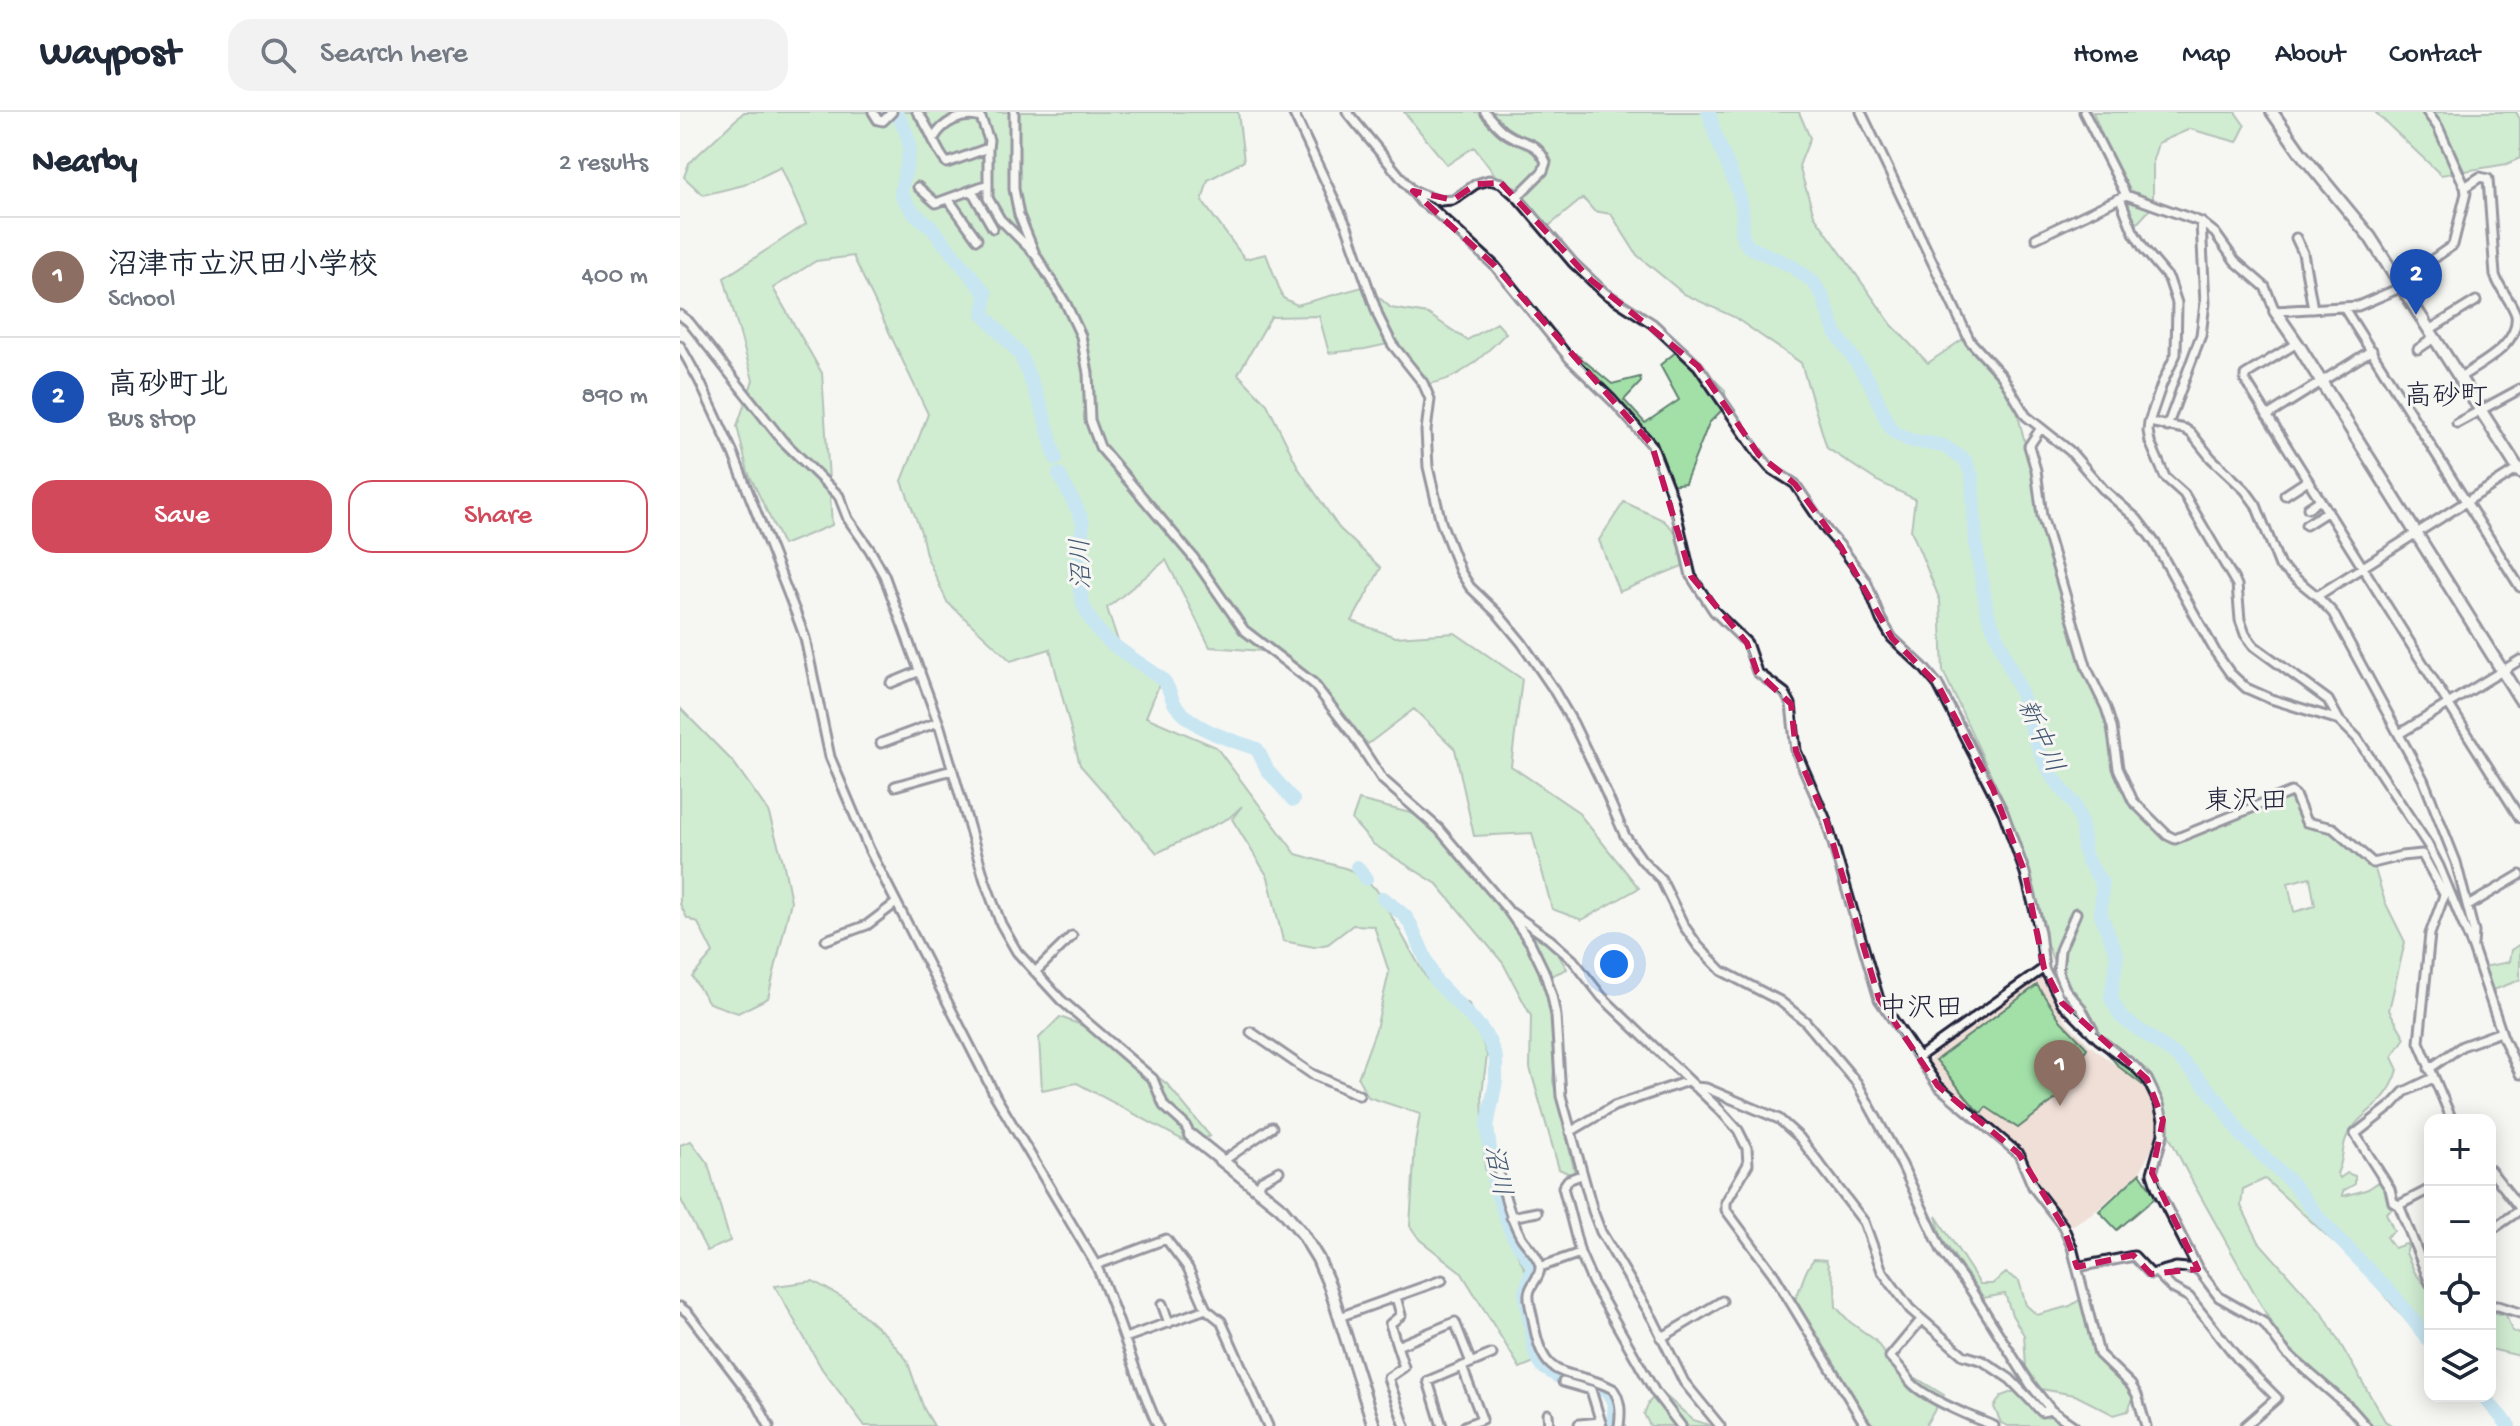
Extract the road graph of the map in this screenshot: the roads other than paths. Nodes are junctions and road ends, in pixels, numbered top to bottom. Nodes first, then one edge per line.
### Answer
1 (873, 112) edge
2 (892, 112) edge
3 (917, 112) edge
4 (1014, 112) edge
5 (1293, 112) edge
6 (1347, 112) edge
7 (1485, 112) edge
8 (1861, 112) edge
9 (2084, 112) edge
10 (2272, 112) edge
11 (2427, 112) edge
12 (934, 138) junction
13 (988, 148) junction
14 (988, 184) junction
15 (918, 187) dead end
16 (2465, 187) junction
17 (972, 191) junction
18 (1413, 191) junction
19 (1517, 197) junction
20 (2123, 197) junction
21 (949, 200) junction
22 (2201, 222) junction
23 (993, 228) dead end
24 (2036, 238) dead end
25 (2296, 238) dead end
26 (977, 239) dead end
27 (1035, 254) junction
28 (2401, 285) junction
29 (2476, 301) dead end
30 (2344, 308) junction
31 (2313, 309) junction
32 (2275, 311) junction
33 (680, 315) edge
34 (2432, 334) junction
35 (2297, 343) junction
36 (680, 346) edge
37 (2418, 349) dead end
38 (2372, 350) junction
39 (2459, 378) junction
40 (2320, 381) junction
41 (2520, 389) edge
42 (2481, 411) junction
43 (2267, 416) junction
44 (2149, 422) junction
45 (2457, 423) dead end
46 (2167, 427) junction
47 (2041, 428) junction
48 (2519, 471) edge
49 (2308, 480) junction
50 (2285, 495) dead end
51 (2320, 500) junction
52 (2466, 502) junction
53 (2308, 508) dead end
54 (2328, 511) junction
55 (2306, 525) dead end
56 (2417, 534) junction
57 (2363, 567) junction
58 (2520, 587) edge
59 (2317, 596) junction
60 (2520, 660) edge
61 (920, 671) junction
62 (2502, 671) junction
63 (891, 683) dead end
64 (2520, 699) edge
65 (2448, 705) junction
66 (2339, 720) junction
67 (938, 722) junction
68 (2399, 734) junction
69 (881, 743) dead end
70 (952, 770) junction
71 (895, 786) dead end
72 (2520, 818) edge
73 (2520, 875) edge
74 (2446, 892) junction
75 (896, 903) junction
76 (2468, 906) junction
77 (1507, 909) junction
78 (2076, 913) dead end
79 (1072, 936) dead end
80 (826, 940) dead end
81 (2473, 948) junction
82 (2044, 968) junction
83 (1035, 972) junction
84 (1251, 1032) dead end
85 (2501, 1032) junction
86 (2098, 1039) junction
87 (1919, 1057) junction
88 (2429, 1069) junction
89 (2520, 1074) edge
90 (2433, 1078) junction
91 (1688, 1081) junction
92 (1695, 1087) junction
93 (1359, 1095) dead end
94 (2449, 1114) edge
95 (1272, 1127) dead end
96 (1570, 1132) junction
97 (1190, 1135) joint
98 (1223, 1161) junction
99 (1498, 1170) dead end
100 (1279, 1171) dead end
101 (1581, 1175) junction
102 (2496, 1177) edge
103 (1257, 1189) junction
104 (2424, 1192) edge
105 (2519, 1204) edge
106 (2399, 1205) junction
107 (1537, 1212) dead end
108 (1511, 1217) junction
109 (2496, 1225) edge
110 (1580, 1253) junction
111 (2424, 1262) edge
112 (1096, 1265) junction
113 (1540, 1267) junction
114 (2077, 1267) junction
115 (2198, 1269) junction
116 (2158, 1274) junction
117 (1442, 1280) dead end
118 (1118, 1285) dead end
119 (1108, 1291) junction
120 (1396, 1297) junction
121 (1123, 1299) dead end
122 (1722, 1301) dead end
123 (1112, 1303) junction
124 (1162, 1304) dead end
125 (2496, 1306) edge
126 (680, 1307) edge
127 (1206, 1309) junction
128 (2520, 1313) edge
129 (1128, 1314) dead end
130 (1339, 1317) junction
131 (1118, 1318) junction
132 (1921, 1320) junction
133 (1169, 1323) junction
134 (1125, 1338) junction
135 (1661, 1338) junction
136 (1397, 1346) junction
137 (1492, 1354) dead end
138 (1471, 1363) junction
139 (1462, 1367) junction
140 (1563, 1382) dead end
141 (2051, 1410) junction
142 (1548, 1414) dead end
143 (1579, 1424) dead end
144 (1601, 1424) edge
145 (769, 1426) edge
146 (1158, 1426) edge
147 (1268, 1426) edge
148 (1374, 1426) edge
149 (1405, 1426) edge
150 (1442, 1426) edge
151 (1465, 1426) edge
152 (1549, 1426) edge
153 (1619, 1426) edge
154 (1681, 1426) edge
155 (1720, 1426) edge
156 (1866, 1426) edge
157 (1994, 1426) edge
158 (2074, 1426) edge
159 (2146, 1426) edge
160 (2245, 1426) edge
161 (2366, 1426) edge

1 - 2 street
3 - 12 street
4 - 27 street
5 - 141 street
6 - 18 street
7 - 19 street
8 - 47 street
9 - 20 street
10 - 28 street
11 - 16 street
12 - 13 street
12 - 13 street
13 - 14 street
14 - 17 street
14 - 27 street
15 - 21 street
16 - 28 street
16 - 39 street
17 - 21 street
17 - 23 street
18 - 19 street
18 - 87 street
19 - 82 street
20 - 22 street
20 - 24 street
20 - 44 street
21 - 26 street
22 - 32 street
22 - 46 street
25 - 31 street
27 - 77 street
28 - 30 street
28 - 34 street
29 - 34 street
30 - 31 street
30 - 38 street
31 - 32 street
32 - 35 street
33 - 61 street
34 - 37 street
34 - 39 street
35 - 40 street
35 - 43 street
36 - 75 street
38 - 40 street
38 - 52 street
39 - 42 street
40 - 43 street
40 - 56 street
41 - 42 street
42 - 45 street
42 - 48 street
43 - 49 street
44 - 46 street
44 - 66 street
46 - 59 street
47 - 66 street
47 - 74 street
48 - 52 street
49 - 50 street
49 - 51 street
51 - 53 street
51 - 54 street
52 - 56 street
52 - 58 street
54 - 55 street
54 - 57 street
56 - 57 street
56 - 62 street
57 - 59 street
57 - 65 street
59 - 68 street
60 - 62 street
61 - 63 street
61 - 67 street
62 - 64 street
62 - 65 street
65 - 68 street
65 - 72 street
66 - 74 street
67 - 69 street
67 - 70 street
68 - 76 street
70 - 71 street
70 - 83 street
73 - 76 street
74 - 81 street
74 - 88 street
75 - 80 street
75 - 112 street
76 - 81 street
77 - 91 street
77 - 96 street
78 - 86 street
79 - 83 street
81 - 85 street
82 - 86 street
82 - 87 street
83 - 97 street
84 - 93 street
85 - 88 street
85 - 89 street
86 - 115 street
87 - 114 street
88 - 90 street
90 - 94 street
90 - 106 street
91 - 92 street
91 - 96 street
92 - 132 street
92 - 156 street
95 - 98 street
96 - 101 street
97 - 98 street
98 - 103 street
99 - 108 street
100 - 103 street
101 - 110 street
101 - 135 street
102 - 105 street
103 - 130 street
104 - 106 street
105 - 109 street
106 - 111 street
107 - 108 street
108 - 113 street
110 - 113 street
110 - 154 street
112 - 119 street
112 - 127 street
113 - 153 street
114 - 116 street
114 - 159 street
115 - 116 street
115 - 161 street
116 - 160 street
117 - 120 street
118 - 119 street
119 - 123 street
120 - 130 street
120 - 136 street
121 - 123 street
122 - 135 street
123 - 131 street
124 - 133 street
125 - 128 street
126 - 145 street
127 - 133 street
127 - 147 street
129 - 131 street
130 - 148 street
131 - 134 street
132 - 141 street
132 - 157 street
133 - 134 street
134 - 146 street
135 - 155 street
136 - 138 street
136 - 149 street
137 - 138 street
138 - 139 street
139 - 150 street
139 - 151 street
140 - 144 street
141 - 158 street
142 - 152 street
143 - 144 street

